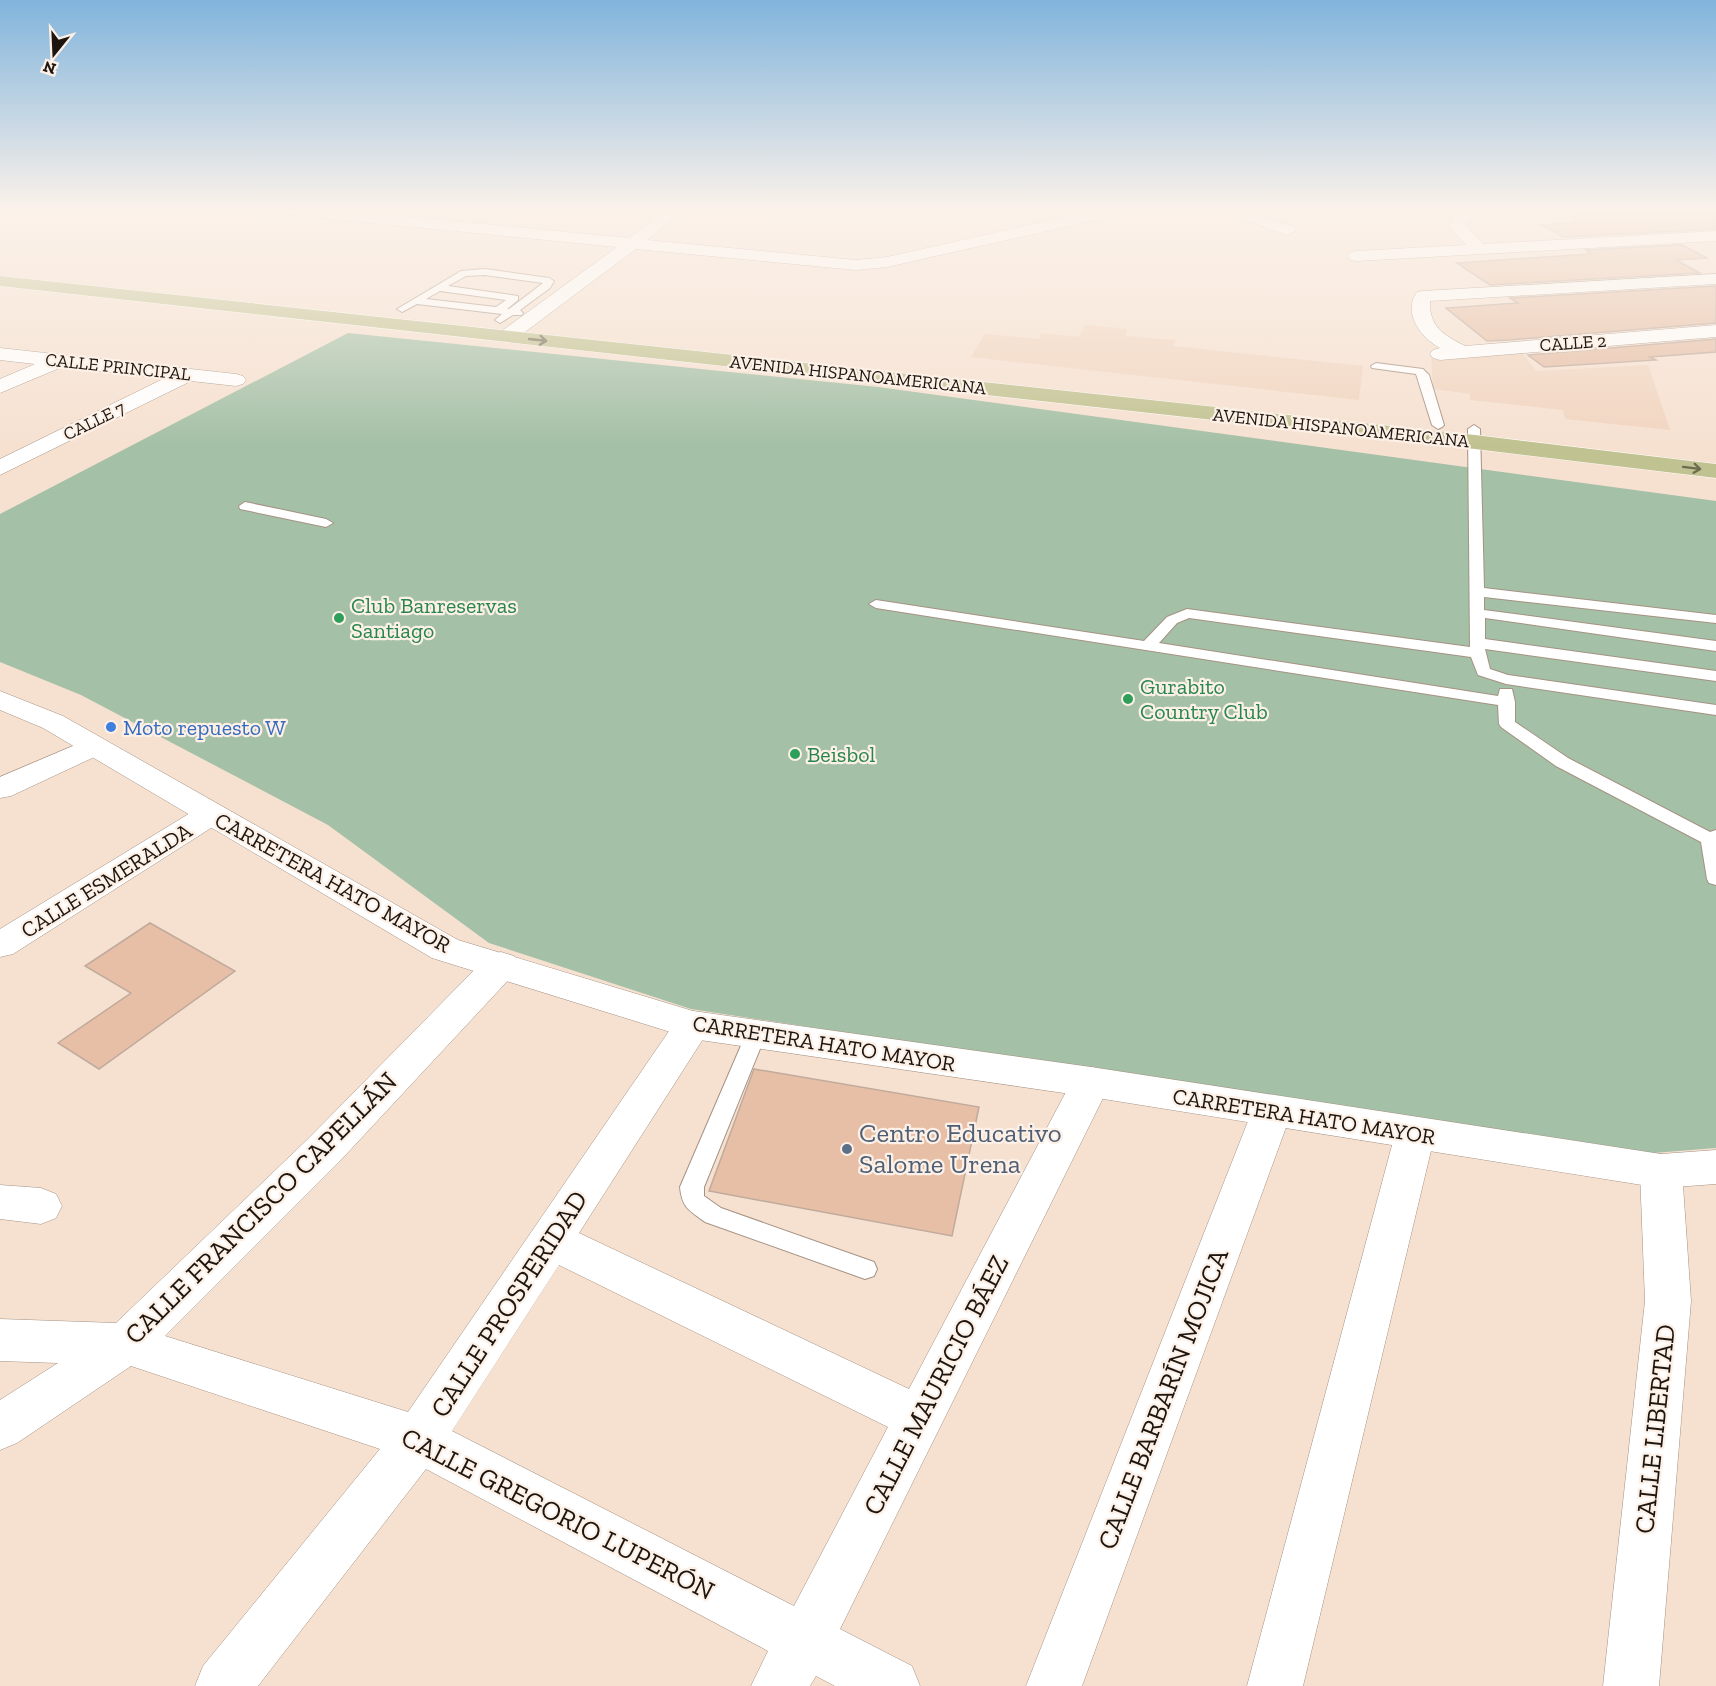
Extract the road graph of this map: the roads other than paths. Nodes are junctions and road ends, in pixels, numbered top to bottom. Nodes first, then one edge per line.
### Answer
1 (90, 288) edge
2 (227, 288) edge
3 (437, 288) joint
4 (545, 288) edge
5 (562, 288) edge
6 (1566, 288) edge
7 (409, 305) junction
8 (512, 319) junction
9 (1716, 331) edge
10 (1461, 352) junction
11 (0, 354) edge
12 (1430, 354) dead end
13 (58, 361) junction
14 (1376, 366) dead end
15 (187, 375) junction
16 (236, 381) dead end
17 (0, 387) edge
18 (1438, 425) junction
19 (1475, 436) junction
20 (1712, 459) edge
21 (0, 468) edge
22 (245, 506) dead end
23 (326, 523) dead end
24 (1478, 592) junction
25 (876, 604) dead end
26 (1478, 613) junction
27 (1716, 619) edge
28 (1148, 646) junction
29 (1716, 646) edge
30 (1478, 648) junction
31 (1716, 676) edge
32 (1506, 679) junction
33 (0, 700) edge
34 (1507, 702) junction
35 (1716, 710) edge
36 (94, 746) junction
37 (0, 789) edge
38 (211, 814) junction
39 (1712, 837) edge
40 (1716, 879) edge
41 (0, 945) edge
42 (501, 965) junction
43 (693, 1025) junction
44 (756, 1034) junction
45 (1091, 1082) junction
46 (1272, 1111) junction
47 (1415, 1134) junction
48 (1716, 1167) edge
49 (1661, 1171) junction
50 (551, 1240) junction
51 (865, 1269) dead end
52 (0, 1340) edge
53 (126, 1344) junction
54 (919, 1418) junction
55 (0, 1427) edge
56 (419, 1439) junction
57 (806, 1639) junction
58 (237, 1682) edge
59 (778, 1686) edge
60 (892, 1686) edge
61 (1054, 1686) edge
62 (1275, 1686) edge
63 (1630, 1686) edge

1 - 8 main road, AVENIDA HISPANOAMERICANA
2 - 7 main road, AVENIDA HISPANOAMERICANA
3 - 7 lane
3 - 8 lane
4 - 8 lane
5 - 8 street
6 - 10 street
7 - 8 main road, AVENIDA HISPANOAMERICANA
8 - 18 main road, AVENIDA HISPANOAMERICANA
8 -> 19 main road, AVENIDA HISPANOAMERICANA
9 - 10 street, CALLE 2
10 - 12 street, CALLE 2
11 - 13 street, CALLE PRINCIPAL
13 - 15 street, CALLE PRINCIPAL
13 - 17 street
14 - 18 lane
15 - 16 street, CALLE PRINCIPAL
15 - 21 street, CALLE 7
18 - 19 main road, AVENIDA HISPANOAMERICANA
19 - 20 main road, AVENIDA HISPANOAMERICANA
19 - 24 lane
22 - 23 lane
24 - 26 lane
24 - 27 lane
25 - 28 lane
26 - 29 lane
26 - 30 lane
28 - 30 lane
28 - 34 lane
30 - 31 lane
30 - 32 lane
32 - 34 lane
32 - 35 lane
33 - 36 street, CARRETERA HATO MAYOR
34 - 39 lane
36 - 37 street
36 - 38 street, CARRETERA HATO MAYOR
38 - 41 street, CALLE ESMERALDA
38 - 42 street, CARRETERA HATO MAYOR
39 - 40 lane
42 - 43 street, CARRETERA HATO MAYOR
42 - 53 street, CALLE FRANCISCO CAPELLÁN
43 - 44 street, CARRETERA HATO MAYOR
43 - 50 street, CALLE PROSPERIDAD
44 - 45 street, CARRETERA HATO MAYOR
44 - 51 lane
45 - 46 street, CARRETERA HATO MAYOR
45 - 54 street, CALLE MAURICIO BÁEZ
46 - 47 street, CARRETERA HATO MAYOR
46 - 61 street, CALLE BARBARÍN MOJICA
47 - 49 street, CARRETERA HATO MAYOR
47 - 62 street
48 - 49 street, CARRETERA HATO MAYOR
49 - 63 street, CALLE LIBERTAD
50 - 54 street
50 - 56 street, CALLE PROSPERIDAD
52 - 53 street, CALLE GREGORIO LUPERÓN
53 - 55 street, CALLE FRANCISCO CAPELLÁN
53 - 56 street, CALLE GREGORIO LUPERÓN
54 - 57 street, CALLE MAURICIO BÁEZ
56 - 57 street, CALLE GREGORIO LUPERÓN
56 - 58 street, CALLE PROSPERIDAD
57 - 59 street, CALLE MAURICIO BÁEZ
57 - 60 street, CALLE GREGORIO LUPERÓN

